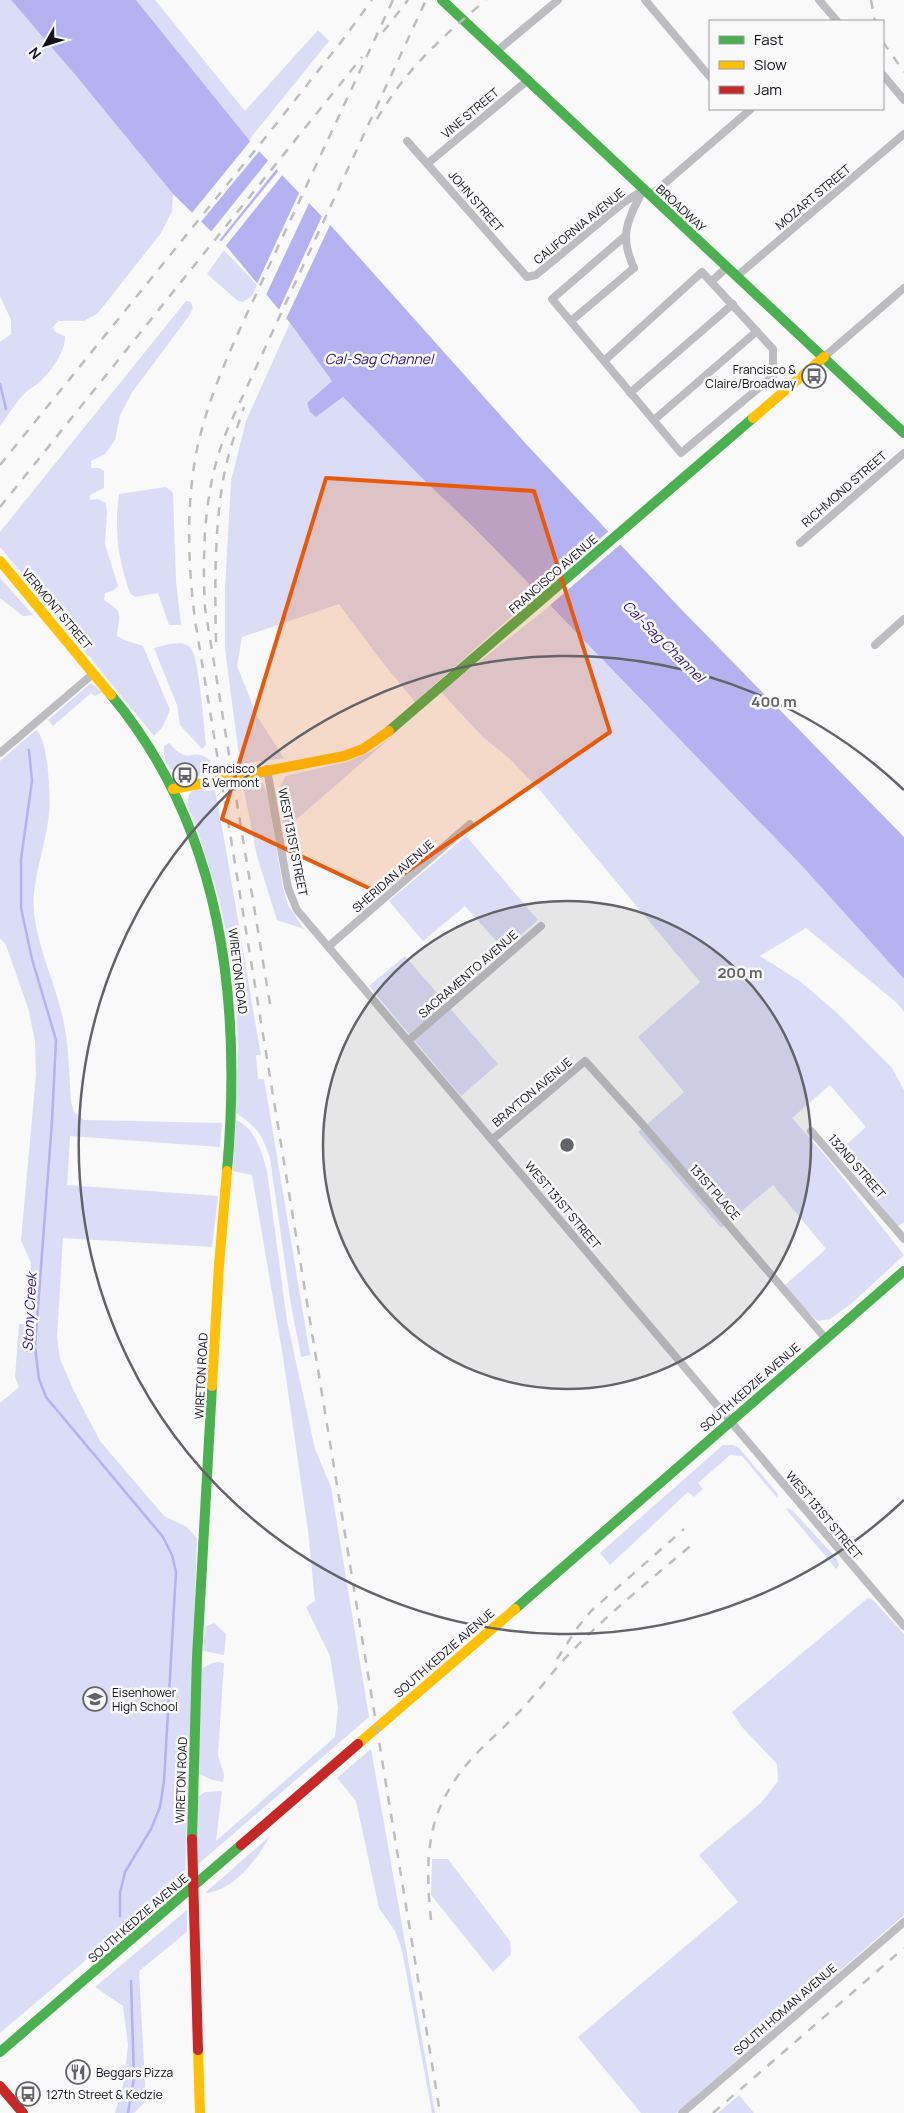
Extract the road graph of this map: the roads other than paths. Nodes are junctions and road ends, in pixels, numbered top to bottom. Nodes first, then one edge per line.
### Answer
1 (442, 0) edge
2 (558, 0) edge
3 (645, 0) edge
4 (819, 0) edge
5 (836, 20) edge
6 (497, 51) junction
7 (709, 76) edge
8 (884, 76) edge
9 (528, 80) junction
10 (904, 100) edge
11 (740, 112) edge
12 (904, 134) edge
13 (407, 141) dead end
14 (427, 164) junction
15 (647, 193) junction
16 (624, 237) junction
17 (727, 267) junction
18 (737, 276) junction
19 (527, 277) joint
20 (711, 282) junction
21 (904, 288) edge
22 (733, 304) junction
23 (570, 321) junction
24 (758, 331) junction
25 (824, 356) junction
26 (604, 361) junction
27 (630, 393) junction
28 (654, 420) junction
29 (904, 433) edge
30 (904, 453) edge
31 (800, 543) dead end
32 (0, 560) edge
33 (904, 619) edge
34 (875, 645) dead end
35 (94, 673) junction
36 (0, 753) edge
37 (267, 769) junction
38 (173, 789) junction
39 (470, 824) dead end
40 (541, 926) dead end
41 (329, 946) junction
42 (409, 1040) junction
43 (585, 1061) joint
44 (812, 1131) dead end
45 (493, 1140) junction
46 (904, 1239) edge
47 (904, 1271) edge
48 (826, 1339) junction
49 (730, 1421) junction
50 (904, 1626) edge
51 (904, 1922) edge
52 (0, 2052) edge
53 (0, 2086) edge
54 (23, 2113) edge
55 (200, 2113) edge
56 (682, 2113) edge

1 - 6 street, BROADWAY
2 - 6 street
3 - 7 street
4 - 5 street
6 - 9 street, BROADWAY
8 - 10 street
9 - 14 street, VINE STREET
9 - 15 street, BROADWAY
11 - 15 street, CALIFORNIA AVENUE
12 - 18 street, MOZART STREET
13 - 14 street, JOHN STREET
14 - 19 street, JOHN STREET
15 - 16 street
15 - 17 street, BROADWAY
15 - 19 street, CALIFORNIA AVENUE
16 - 23 street
16 - 23 street
17 - 18 street, BROADWAY
17 - 20 street
18 - 25 street, BROADWAY
20 - 22 street
20 - 26 street
21 - 25 street, FRANCISCO AVENUE
22 - 24 street
22 - 27 street
23 - 26 street
24 - 28 street
24 - 28 street
25 - 29 street, BROADWAY
25 - 37 street, FRANCISCO AVENUE
26 - 27 street
27 - 28 street
30 - 31 street, RICHMOND STREET
32 - 35 street, VERMONT STREET
33 - 34 street
35 - 36 street
35 - 38 street, WIRETON ROAD
37 - 38 street, FRANCISCO AVENUE
37 - 41 street, WEST 131ST STREET
38 - 55 street, WIRETON ROAD
39 - 41 street, SHERIDAN AVENUE
40 - 42 street, SACRAMENTO AVENUE
41 - 42 street, WEST 131ST STREET
42 - 45 street, WEST 131ST STREET
43 - 45 street, BRAYTON AVENUE
43 - 48 street, 131ST PLACE
44 - 46 street, 132ND STREET
45 - 49 street, WEST 131ST STREET
47 - 48 street, SOUTH KEDZIE AVENUE
48 - 49 street, SOUTH KEDZIE AVENUE
49 - 50 street, WEST 131ST STREET
49 - 52 street, SOUTH KEDZIE AVENUE
51 - 56 street, SOUTH HOMAN AVENUE
53 - 54 street

